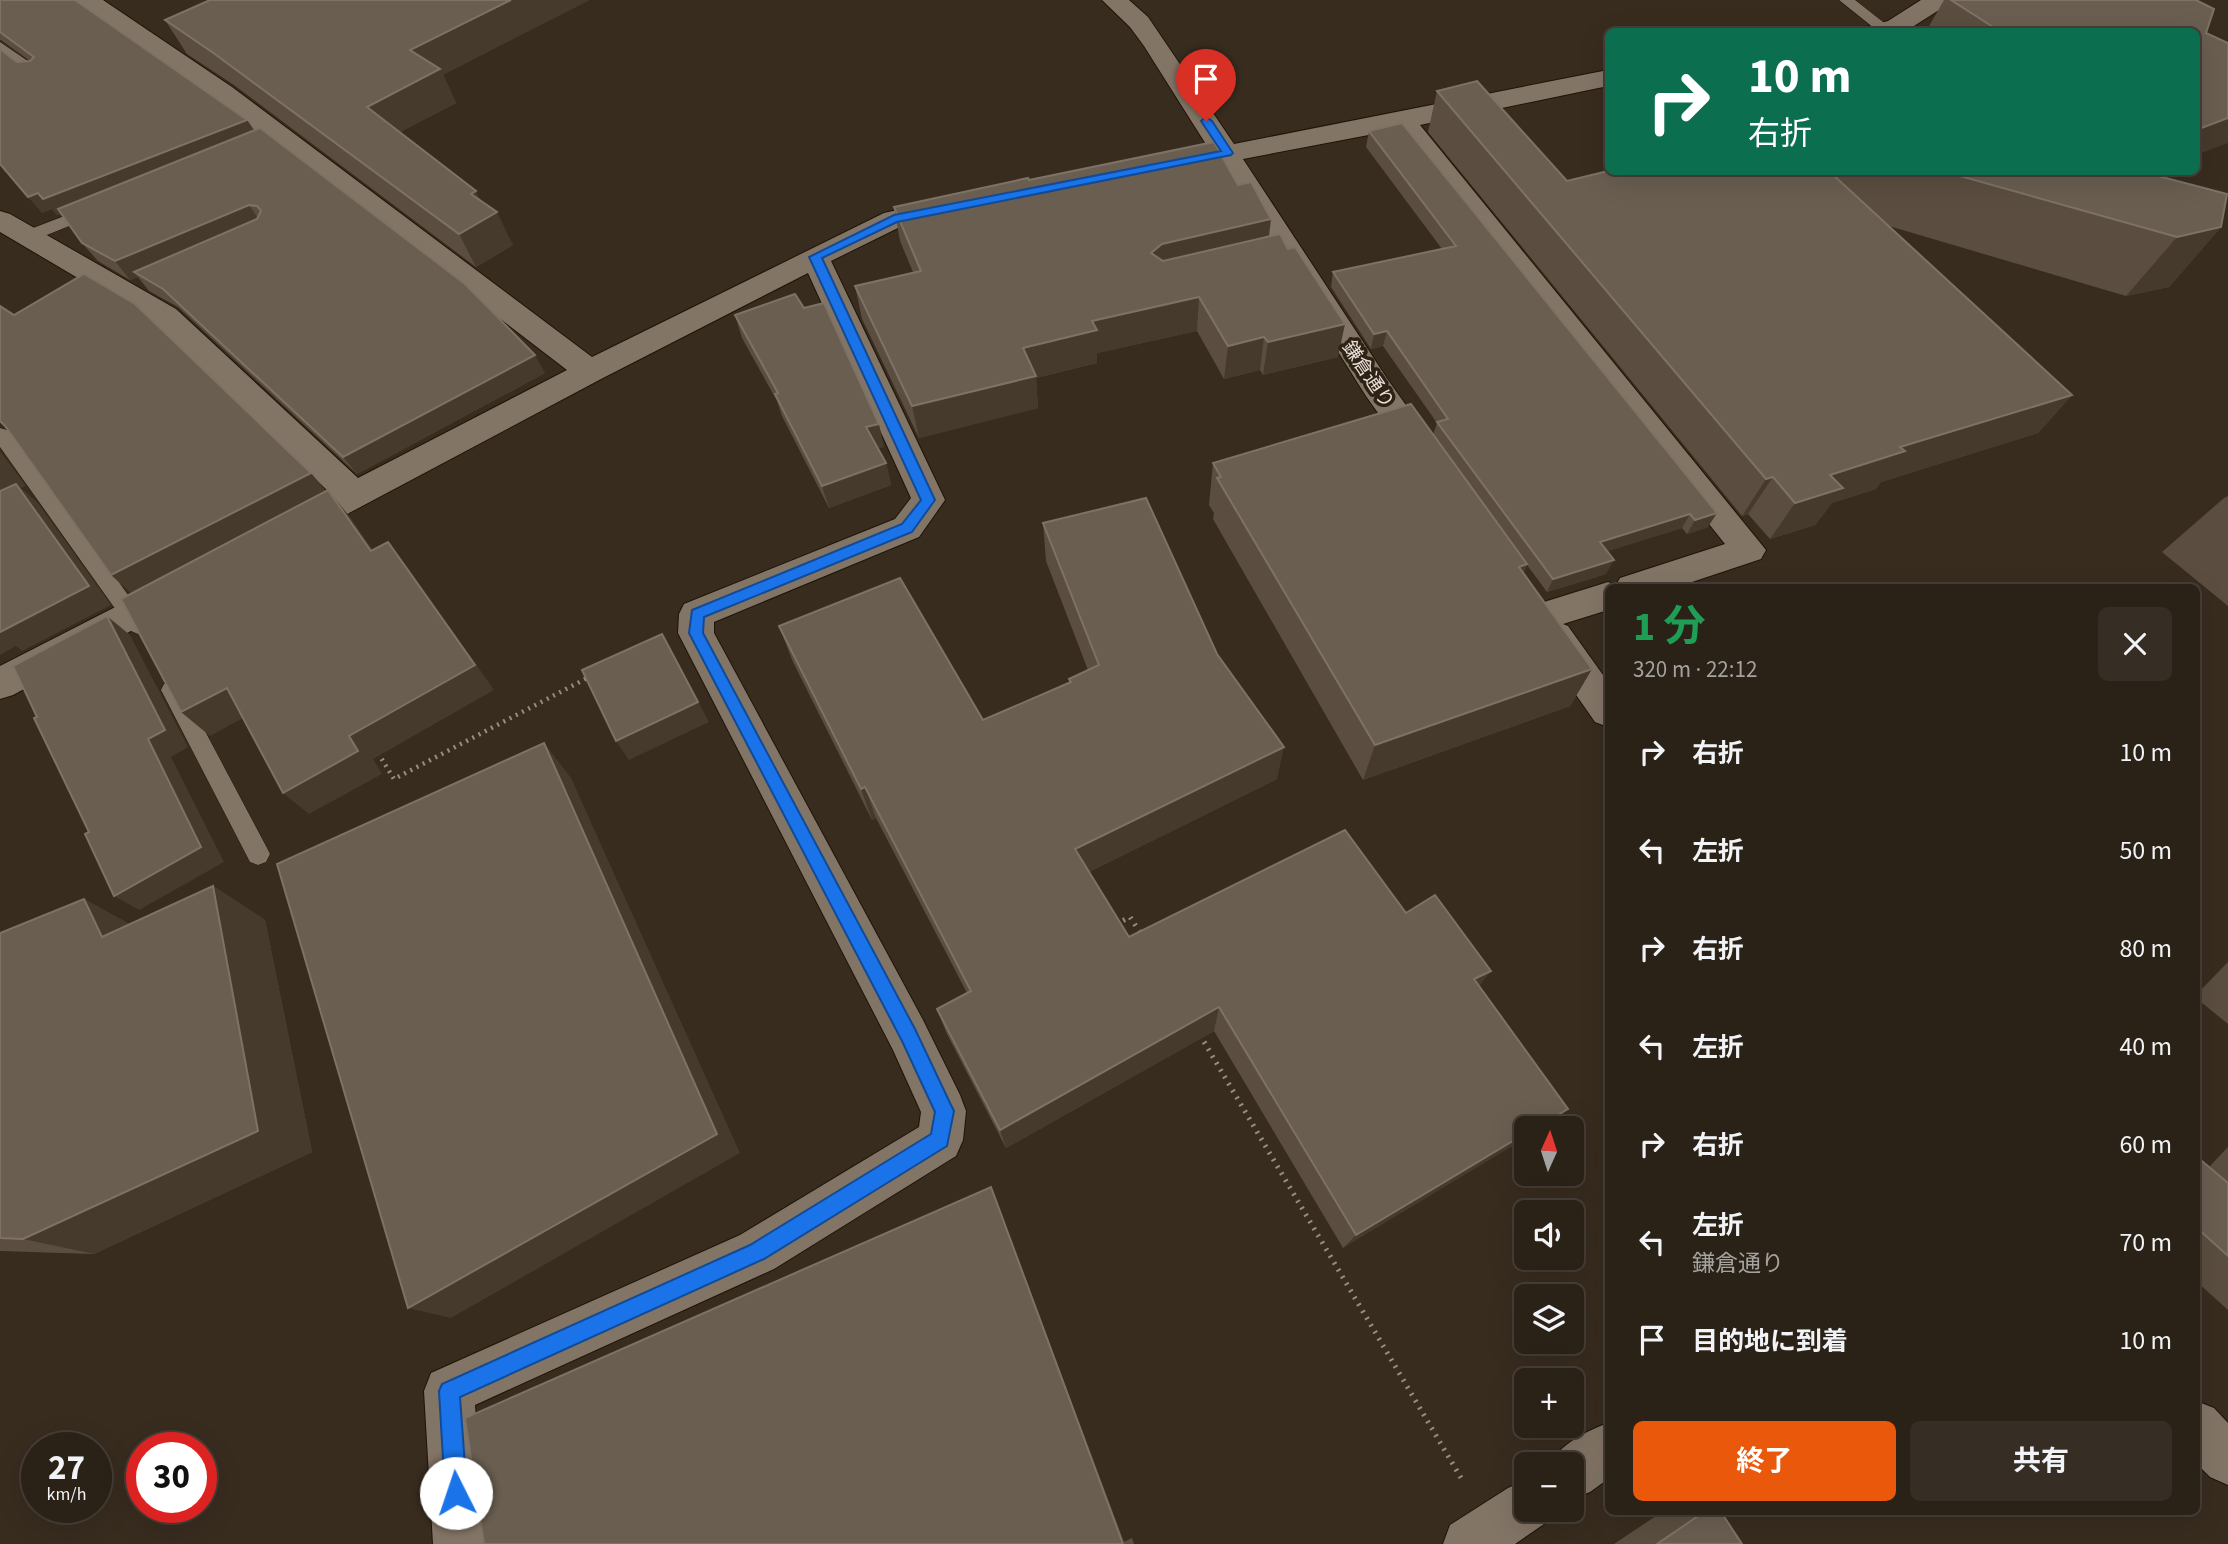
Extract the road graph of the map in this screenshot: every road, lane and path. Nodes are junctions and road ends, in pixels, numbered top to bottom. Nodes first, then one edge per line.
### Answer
1 (87, 0) edge
2 (1114, 0) edge
3 (1846, 0) edge
4 (1938, 0) edge
5 (1887, 28) edge
6 (1893, 28) edge
7 (0, 46) edge
8 (36, 73) edge
9 (1605, 79) edge
10 (1402, 121) junction
11 (1227, 153) junction
12 (1141, 169) edge
13 (114, 202) edge
14 (973, 203) edge
15 (0, 220) edge
16 (26, 237) junction
17 (815, 257) junction
18 (590, 371) junction
19 (0, 435) edge
20 (1440, 475) edge
21 (43, 489) junction
22 (354, 495) junction
23 (21, 500) edge
24 (270, 541) edge
25 (199, 578) edge
26 (1644, 584) edge
27 (1605, 596) edge
28 (131, 613) junction
29 (150, 650) edge
30 (163, 674) edge
31 (597, 674) edge
32 (0, 684) edge
33 (1605, 707) edge
34 (373, 745) edge
35 (258, 855) dead end
36 (1106, 930) edge
37 (1145, 941) edge
38 (1194, 1025) edge
39 (2200, 1430) edge
40 (1605, 1450) edge
41 (2228, 1459) edge
42 (1584, 1465) edge
43 (1495, 1527) edge
44 (459, 1544) edge

1 - 18 street
2 - 11 street, 鎌倉通り
3 - 5 lane
4 - 6 street
7 - 8 lane
9 - 10 street
10 - 11 street
10 - 26 street
11 - 12 street
11 - 20 street, 鎌倉通り
13 - 16 lane
14 - 17 street
15 - 16 street
16 - 22 street
17 - 18 street
17 - 44 street
18 - 22 street
19 - 21 lane
21 - 23 lane
21 - 28 lane
22 - 24 street
25 - 28 street
27 - 33 street
28 - 29 lane
28 - 32 street
30 - 35 lane
31 - 34 path
36 - 37 path
38 - 43 path
39 - 41 street
40 - 42 street

